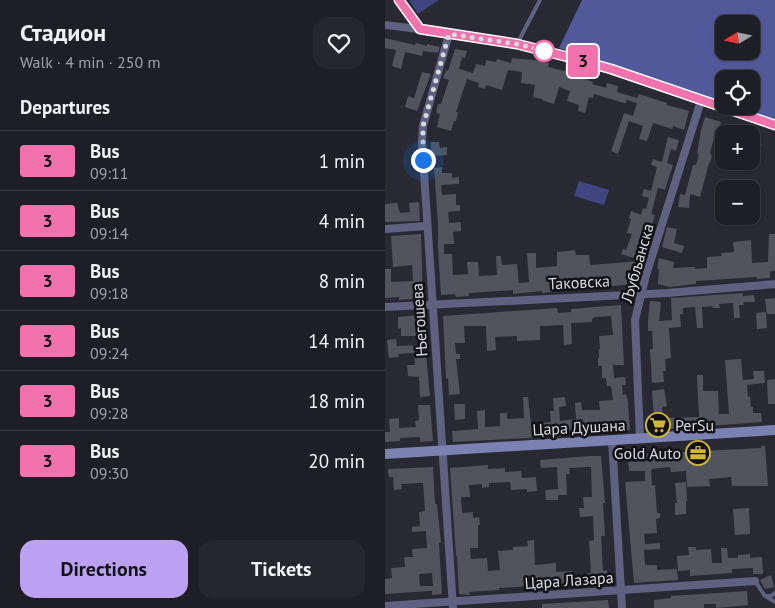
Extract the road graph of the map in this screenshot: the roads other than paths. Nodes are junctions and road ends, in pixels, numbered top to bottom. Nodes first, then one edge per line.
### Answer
1 (399, 0) edge
2 (540, 0) edge
3 (385, 24) edge
4 (420, 29) junction
5 (449, 34) junction
6 (517, 44) junction
7 (701, 101) junction
8 (775, 125) edge
9 (427, 226) junction
10 (385, 229) edge
11 (775, 284) edge
12 (642, 293) junction
13 (431, 304) junction
14 (385, 307) edge
15 (775, 430) edge
16 (640, 439) junction
17 (612, 440) junction
18 (441, 451) junction
19 (385, 454) edge
20 (755, 582) joint
21 (621, 590) junction
22 (775, 593) edge
23 (767, 597) junction
24 (775, 602) edge
25 (452, 605) edge
26 (385, 606) edge
27 (622, 608) edge

1 - 4 street
2 - 6 lane
3 - 4 street
4 - 5 street
5 - 6 street
5 - 9 street, Његошева
6 - 7 street
7 - 8 street
7 - 12 street, Љубљанска
9 - 10 street
9 - 13 street, Његошева
11 - 12 street, Таковска
12 - 13 street, Таковска
12 - 16 street, Љубљанска
13 - 14 street, Таковска
13 - 18 street, Његошева
15 - 16 street, Цара Душана
16 - 17 street, Цара Душана
17 - 18 street, Цара Душана
17 - 21 street
18 - 19 street, Цара Душана
18 - 25 street, Његошева
20 - 21 street, Цара Лазара
20 - 23 lane
21 - 25 street, Цара Лазара
21 - 27 street
22 - 23 lane
23 - 24 lane
25 - 26 street, Цара Лазара

